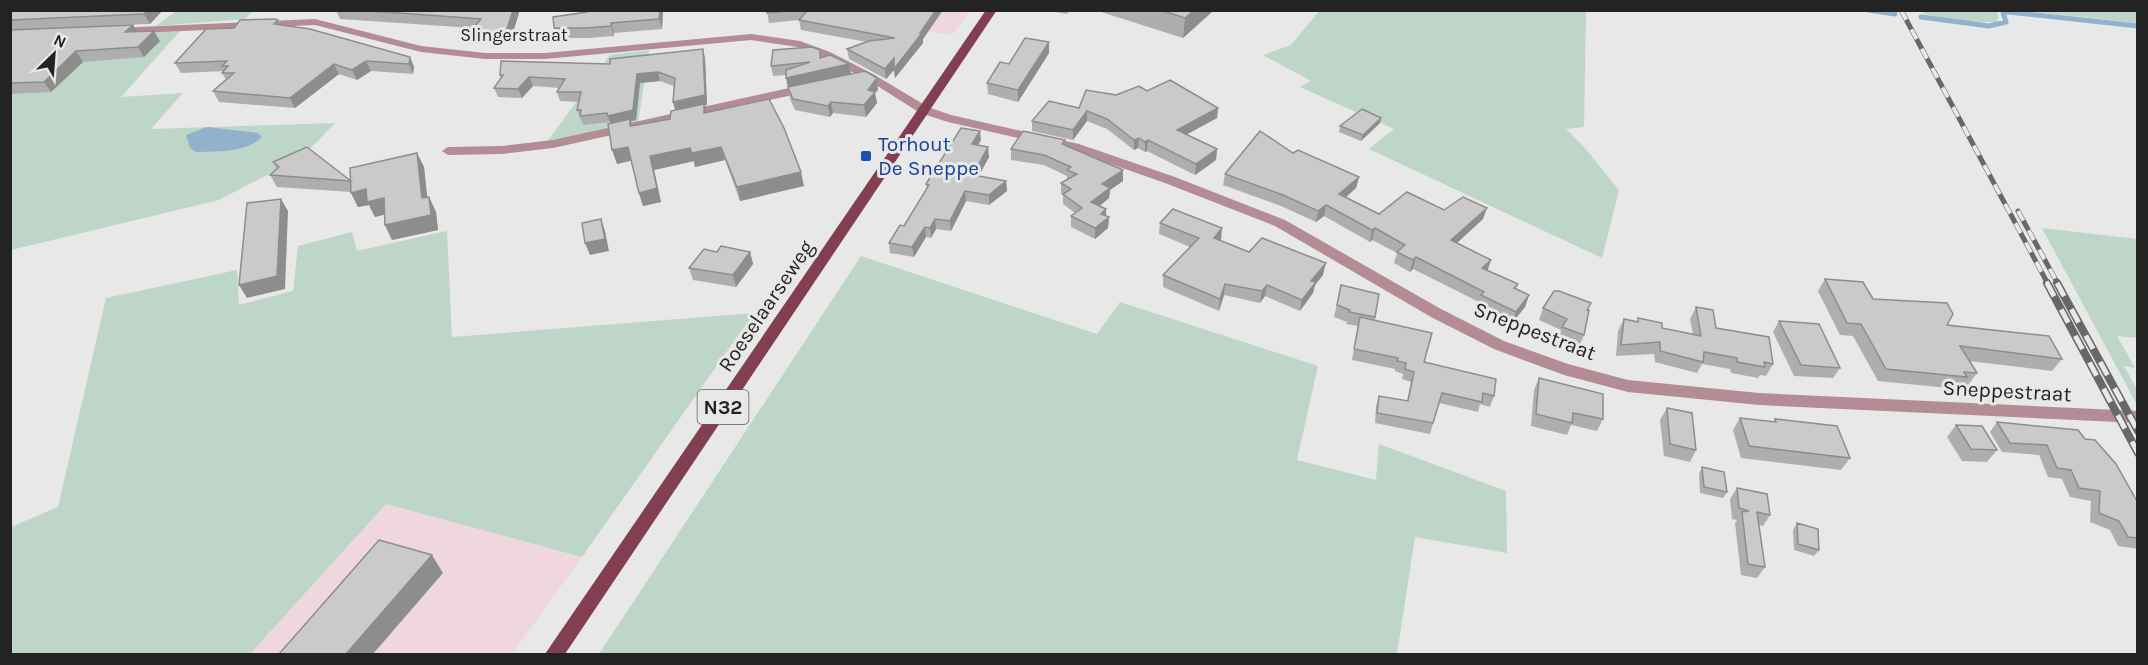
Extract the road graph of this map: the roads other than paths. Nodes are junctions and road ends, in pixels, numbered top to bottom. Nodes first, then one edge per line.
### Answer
1 (992, 10) edge
2 (102, 31) edge
3 (868, 76) junction
4 (845, 80) edge
5 (822, 85) edge
6 (924, 110) junction
7 (448, 151) dead end
8 (2138, 417) edge
9 (554, 654) edge

1 - 6 main road, Roeselaarseweg / N32
2 - 3 street, Slingerstraat
3 - 4 street
3 - 6 street, Slingerstraat
5 - 7 street
6 - 8 street, Sneppestraat
6 - 9 main road, Roeselaarseweg / N32

